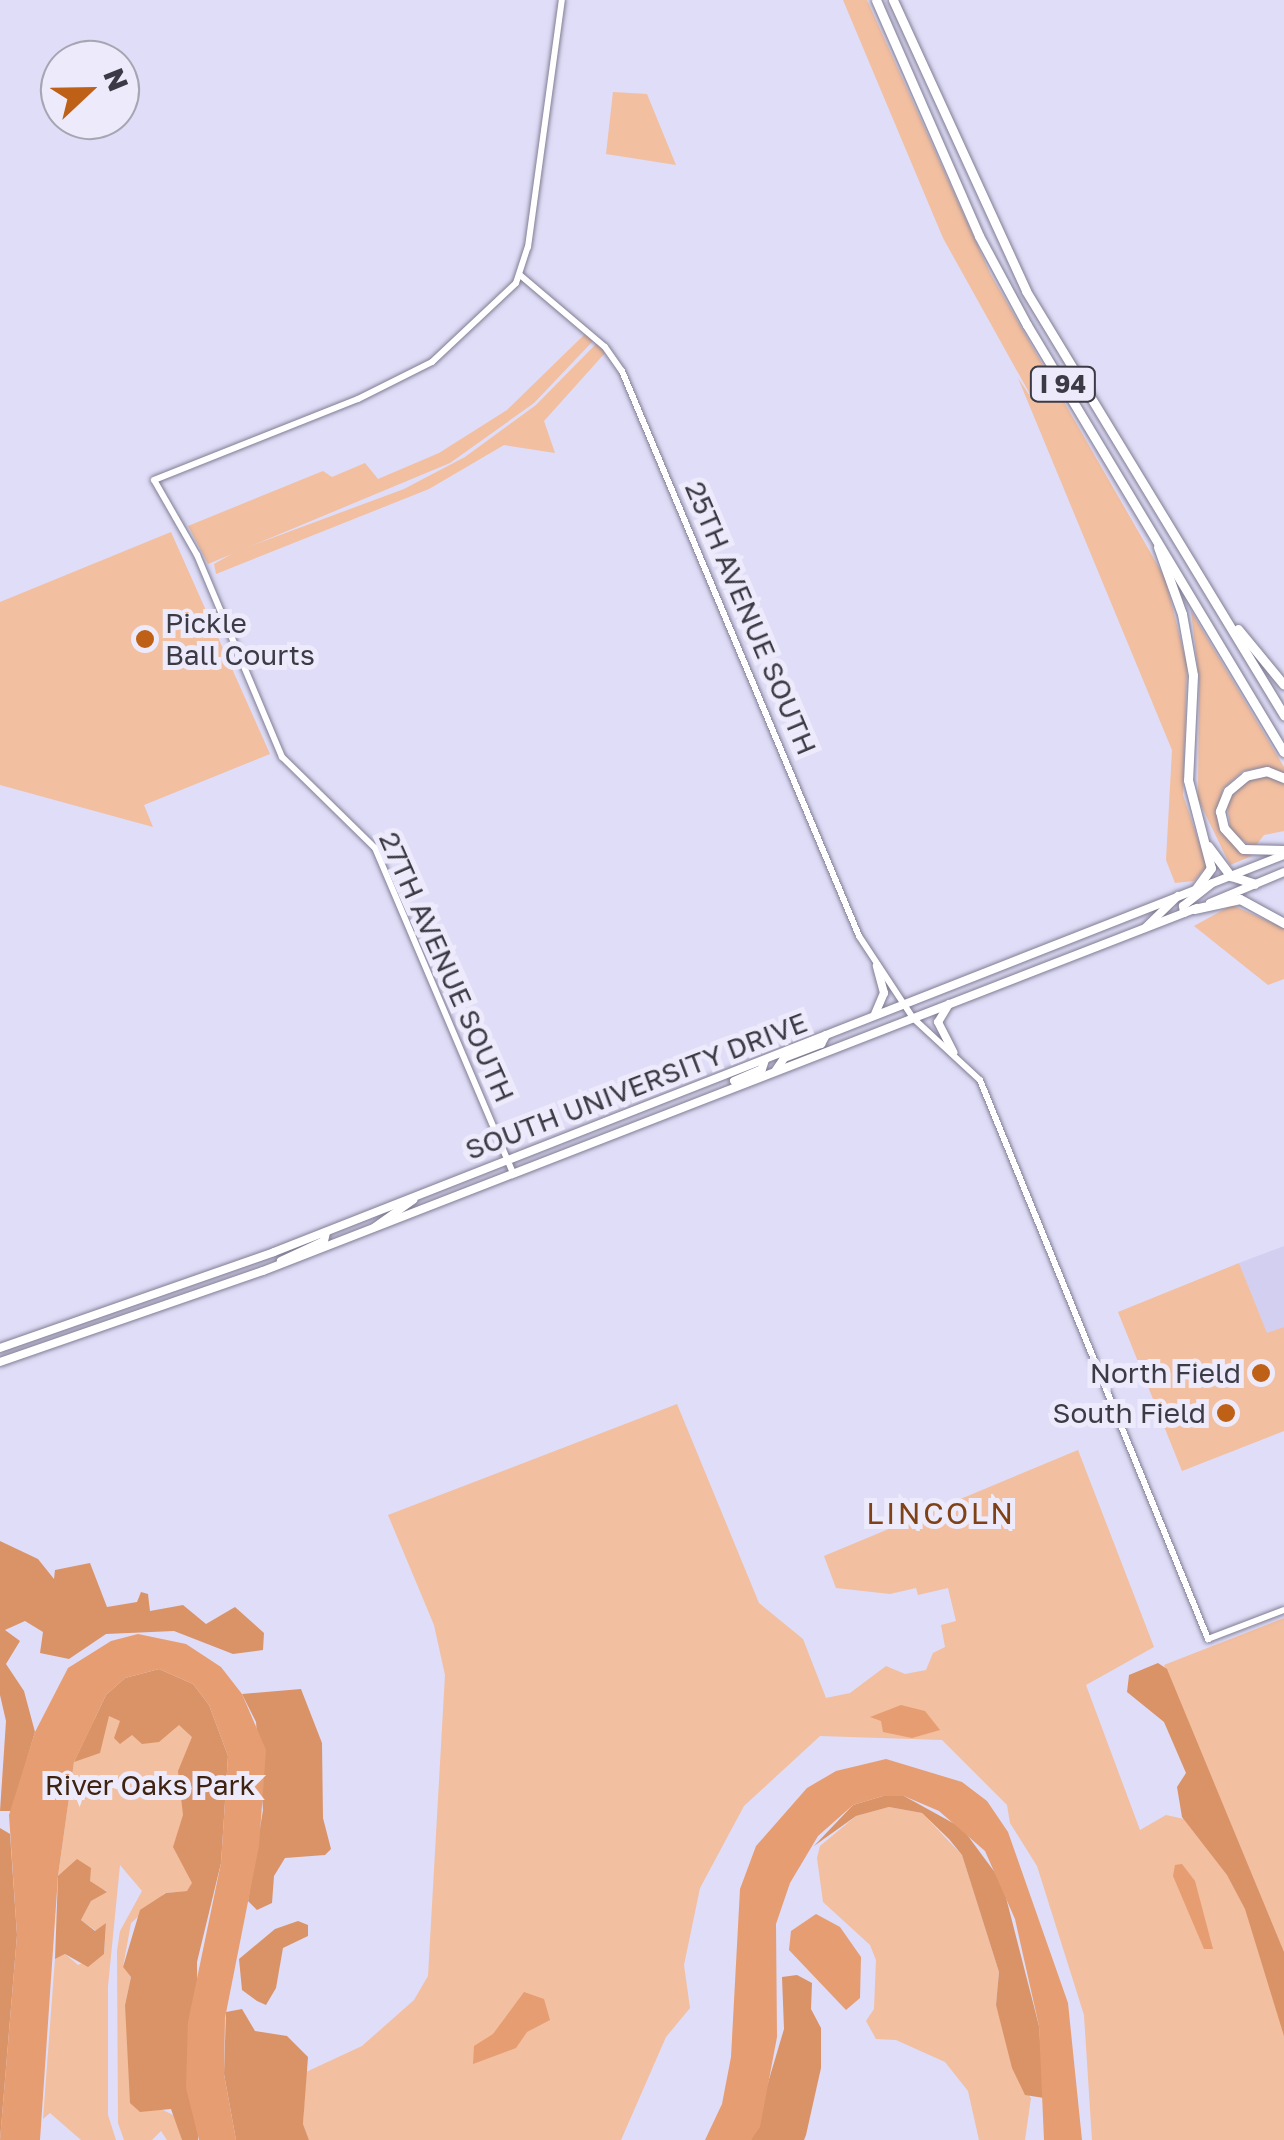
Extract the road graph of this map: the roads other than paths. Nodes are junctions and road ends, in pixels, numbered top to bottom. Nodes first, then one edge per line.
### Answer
1 (562, 0) edge
2 (874, 0) edge
3 (896, 0) edge
4 (520, 275) junction
5 (1152, 530) junction
6 (1212, 594) junction
7 (1284, 685) edge
8 (1284, 716) edge
9 (1284, 752) edge
10 (1284, 778) edge
11 (1196, 822) junction
12 (1284, 853) edge
13 (1284, 872) edge
14 (1231, 876) junction
15 (1211, 884) junction
16 (1255, 884) junction
17 (1195, 890) junction
18 (1178, 896) junction
19 (1189, 911) junction
20 (1284, 923) edge
21 (1144, 928) junction
22 (876, 966) junction
23 (952, 1002) junction
24 (906, 1004) junction
25 (874, 1016) junction
26 (913, 1018) junction
27 (826, 1035) junction
28 (953, 1052) junction
29 (765, 1060) junction
30 (776, 1070) junction
31 (724, 1090) junction
32 (508, 1160) junction
33 (513, 1174) junction
34 (416, 1196) junction
35 (374, 1227) junction
36 (326, 1232) junction
37 (279, 1264) junction
38 (0, 1348) edge
39 (0, 1362) edge
40 (1284, 1610) edge

1 - 4 street
2 - 5 highway, I 94
3 - 6 highway, I 94
4 - 22 street, 25TH AVENUE SOUTH
4 - 32 street, 27TH AVENUE SOUTH
5 - 9 highway, I 94
5 - 11 highway
6 - 7 highway
6 - 8 highway, I 94
10 - 12 highway
11 - 14 highway
11 - 17 highway
12 - 14 main road, SOUTH UNIVERSITY DRIVE
13 - 16 main road, SOUTH UNIVERSITY DRIVE
14 - 15 main road, SOUTH UNIVERSITY DRIVE
14 - 16 highway
15 - 17 main road, SOUTH UNIVERSITY DRIVE
15 - 19 main road
16 - 19 main road, SOUTH UNIVERSITY DRIVE
17 - 18 main road, SOUTH UNIVERSITY DRIVE
18 - 21 main road
18 - 24 main road, SOUTH UNIVERSITY DRIVE
19 - 20 highway
19 - 21 main road, SOUTH UNIVERSITY DRIVE
21 - 23 main road, SOUTH UNIVERSITY DRIVE
22 - 24 street, 25TH AVENUE SOUTH
22 - 25 main road
23 - 26 main road, SOUTH UNIVERSITY DRIVE
23 - 28 main road
24 - 25 main road, SOUTH UNIVERSITY DRIVE
24 - 26 street, 25TH AVENUE SOUTH
25 - 27 main road, SOUTH UNIVERSITY DRIVE
26 - 28 street
26 - 30 main road, SOUTH UNIVERSITY DRIVE
27 - 29 main road, SOUTH UNIVERSITY DRIVE
27 - 30 main road
28 - 40 street
29 - 31 main road
29 - 32 main road, SOUTH UNIVERSITY DRIVE
30 - 31 main road, SOUTH UNIVERSITY DRIVE
31 - 33 main road, SOUTH UNIVERSITY DRIVE
32 - 33 street, 27TH AVENUE SOUTH
32 - 34 main road, SOUTH UNIVERSITY DRIVE
33 - 35 main road, SOUTH UNIVERSITY DRIVE
34 - 35 main road
34 - 36 main road, SOUTH UNIVERSITY DRIVE
35 - 37 main road, SOUTH UNIVERSITY DRIVE
36 - 37 main road
36 - 38 main road, SOUTH UNIVERSITY DRIVE
37 - 39 main road, SOUTH UNIVERSITY DRIVE

